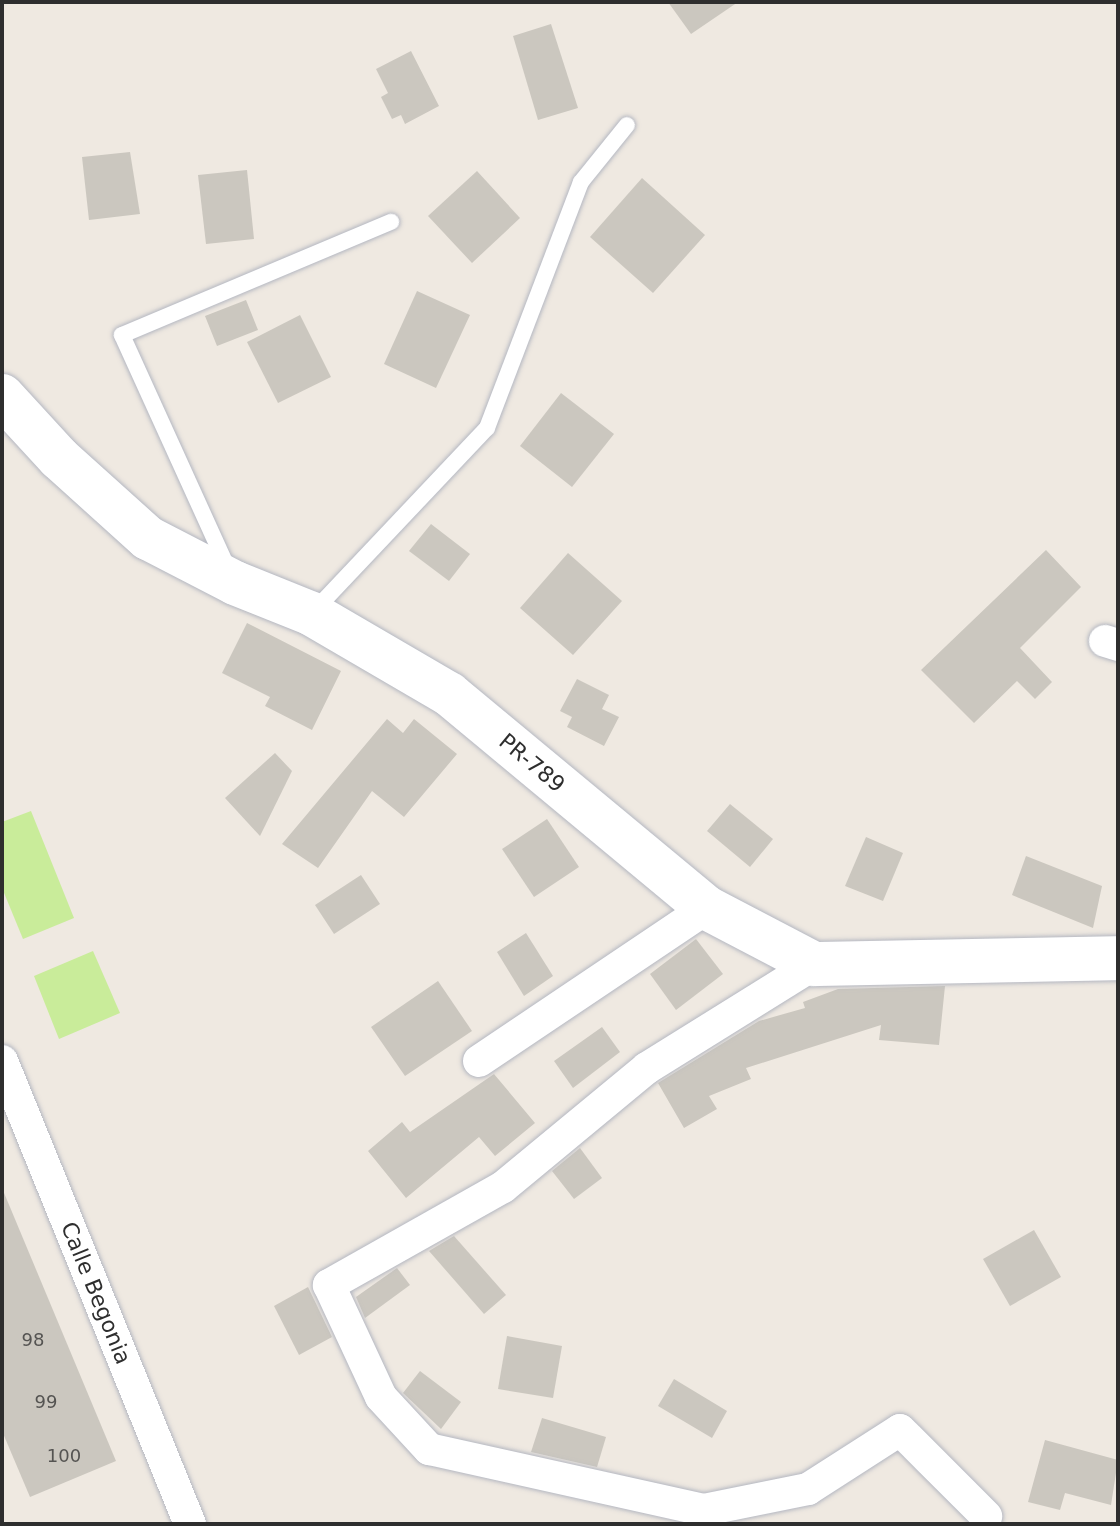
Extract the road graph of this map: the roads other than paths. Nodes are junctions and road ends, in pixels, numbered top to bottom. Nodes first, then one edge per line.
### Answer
1 (627, 125) dead end
2 (391, 222) dead end
3 (2, 396) edge
4 (235, 583) junction
5 (312, 614) junction
6 (707, 908) junction
7 (1118, 958) edge
8 (814, 964) junction
9 (2, 1061) edge
10 (479, 1061) dead end
11 (986, 1516) dead end
12 (187, 1523) edge

1 - 5 lane
2 - 4 lane
3 - 4 street, PR-789 / PR-789
4 - 5 street, PR-789 / PR-789
5 - 6 street, PR-789 / PR-789
6 - 8 street, PR-789 / PR-789
6 - 10 street
7 - 8 street, PR-789 / PR-789
8 - 11 street
9 - 12 street, Calle Begonia

